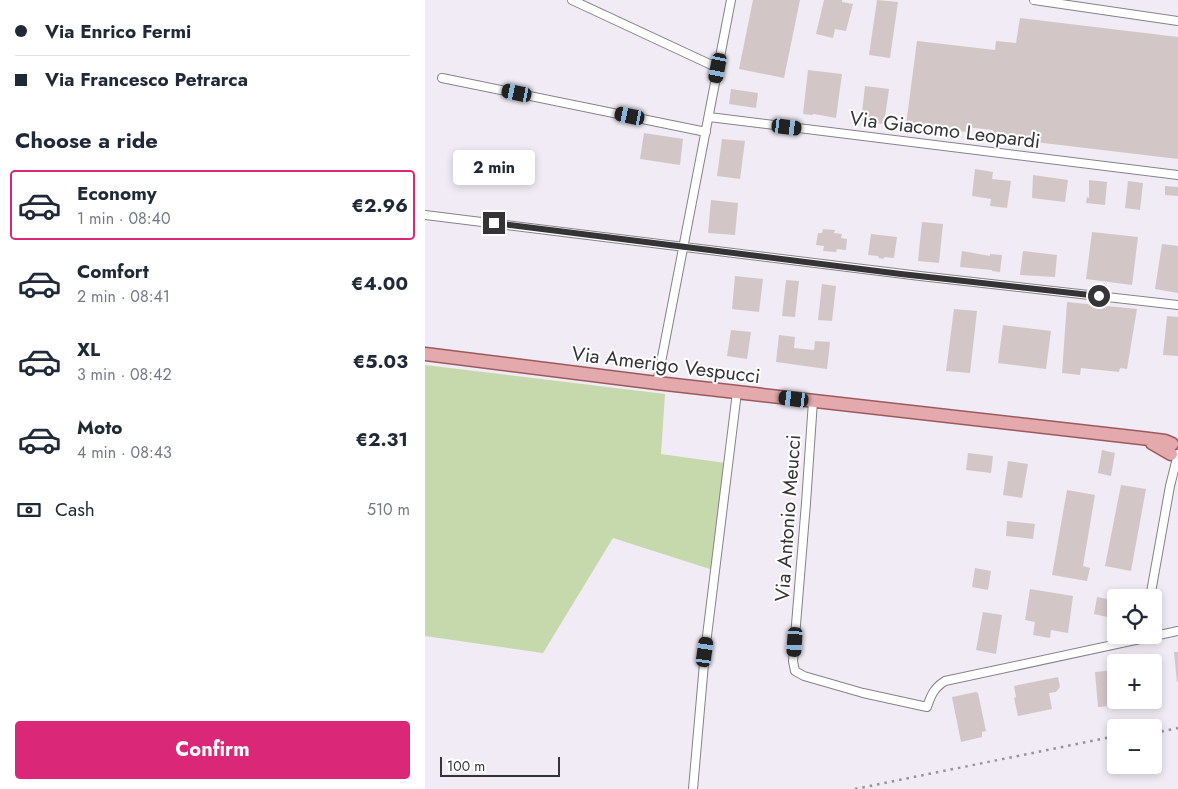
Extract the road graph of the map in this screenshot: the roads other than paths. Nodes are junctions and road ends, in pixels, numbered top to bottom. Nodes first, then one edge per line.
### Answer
1 (572, 0) edge
2 (731, 0) edge
3 (1034, 0) edge
4 (1178, 21) edge
5 (718, 68) junction
6 (442, 78) dead end
7 (709, 117) junction
8 (706, 132) junction
9 (1178, 175) edge
10 (425, 215) edge
11 (683, 247) junction
12 (1178, 305) edge
13 (425, 354) edge
14 (657, 383) junction
15 (737, 392) junction
16 (813, 401) junction
17 (1175, 451) edge
18 (1152, 589) edge
19 (1178, 631) edge
20 (1162, 634) edge
21 (1112, 644) edge
22 (693, 789) edge

1 - 5 street
2 - 5 street
3 - 4 street
5 - 7 street
6 - 8 street
7 - 8 street
7 - 9 street, Via Giacomo Leopardi
8 - 11 street
10 - 11 street
11 - 12 street
11 - 14 street
13 - 14 main road, Via Amerigo Vespucci
14 - 15 main road, Via Amerigo Vespucci
15 - 16 main road, Via Amerigo Vespucci
15 - 22 street
16 - 17 main road, Via Amerigo Vespucci
16 - 21 street, Via Antonio Meucci
17 - 18 street, Via Amerigo Vespucci
19 - 20 street

